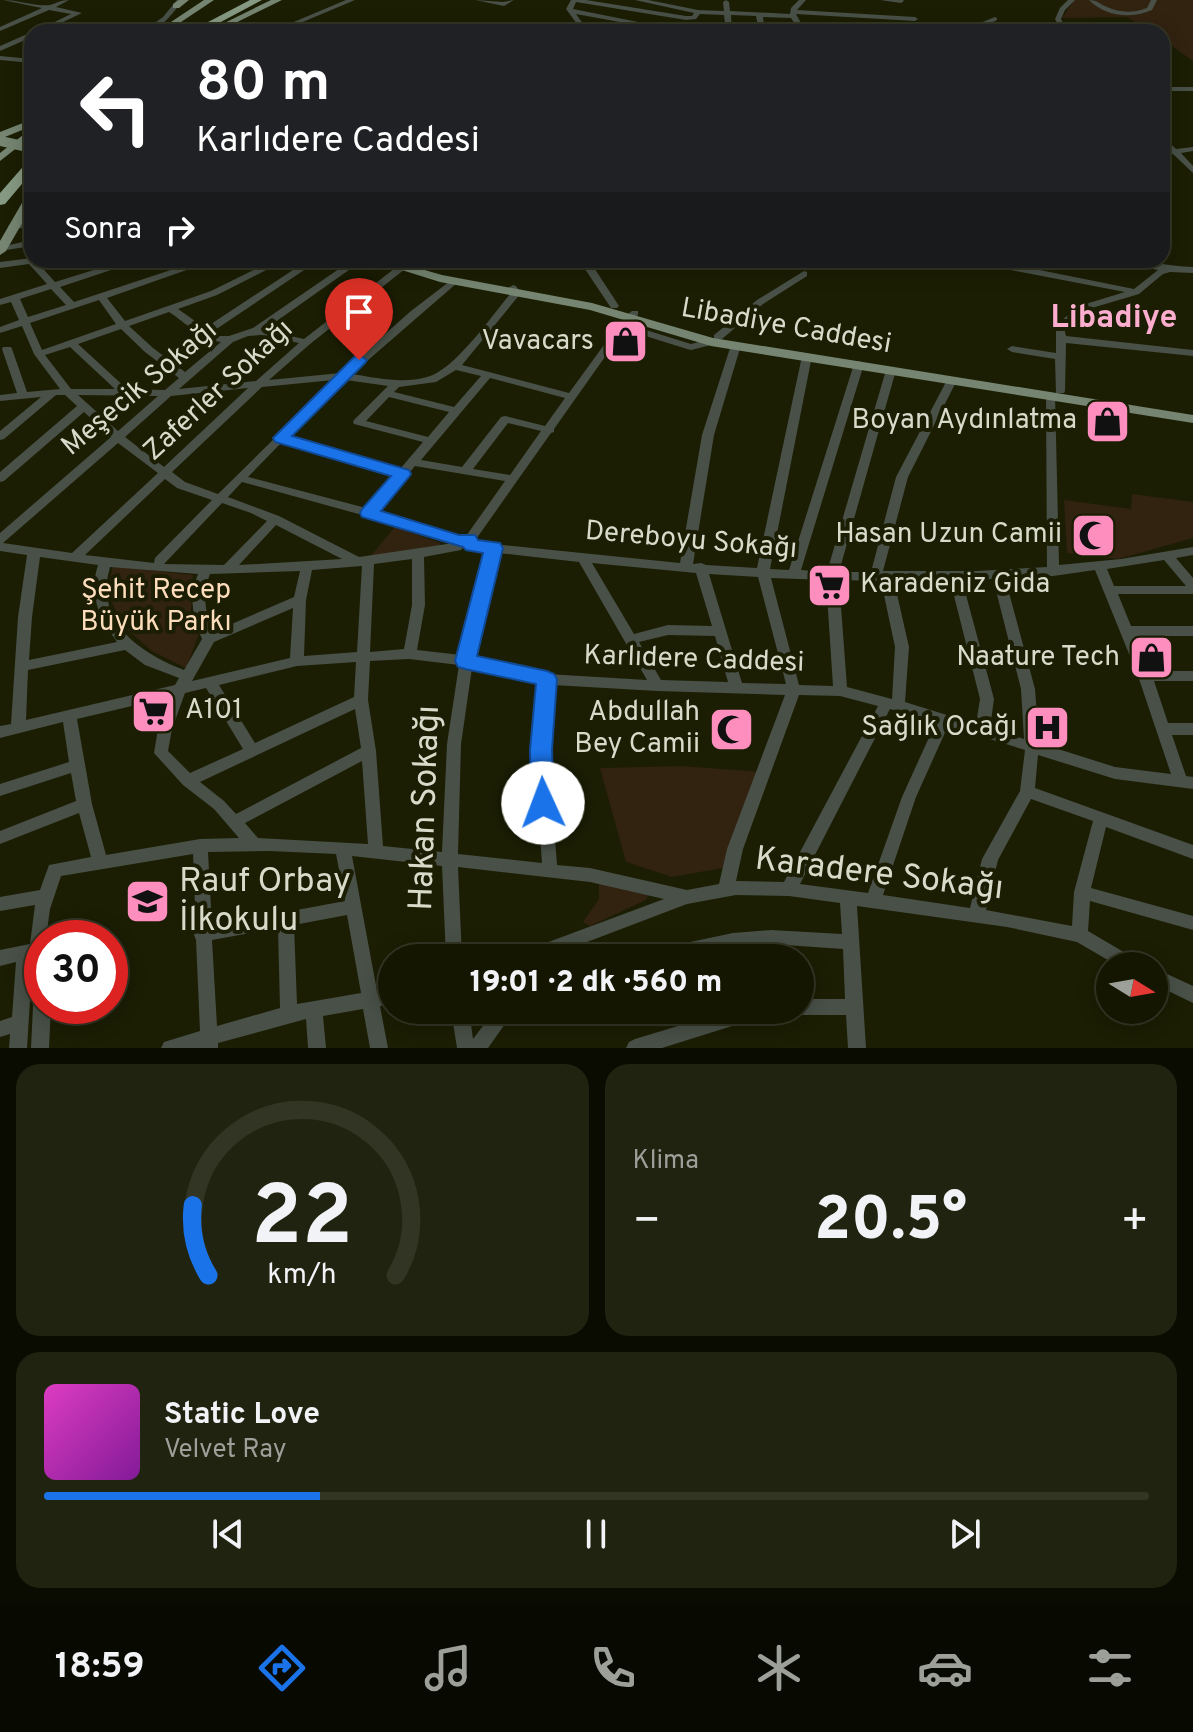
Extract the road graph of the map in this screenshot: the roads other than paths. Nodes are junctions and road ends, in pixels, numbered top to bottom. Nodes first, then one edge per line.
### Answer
1 (6, 0) edge
2 (66, 0) edge
3 (201, 0) edge
4 (210, 0) edge
5 (237, 0) edge
6 (257, 0) edge
7 (278, 0) edge
8 (352, 0) edge
9 (478, 0) edge
10 (511, 0) edge
11 (638, 0) edge
12 (803, 0) edge
13 (883, 0) edge
14 (1072, 0) edge
15 (1092, 0) edge
16 (1154, 0) edge
17 (19, 1) edge
18 (570, 1) edge
19 (901, 1) edge
20 (180, 2) edge
21 (726, 2) dead end
22 (49, 8) junction
23 (0, 9) edge
24 (192, 11) junction
25 (571, 11) junction
26 (728, 13) junction
27 (759, 14) junction
28 (793, 14) junction
29 (696, 15) junction
30 (915, 19) dead end
31 (995, 19) dead end
32 (632, 21) junction
33 (54, 24) edge
34 (154, 24) edge
35 (172, 24) edge
36 (194, 24) edge
37 (210, 24) edge
38 (227, 24) edge
39 (293, 24) edge
40 (580, 24) edge
41 (633, 24) edge
42 (646, 24) edge
43 (695, 24) edge
44 (729, 24) edge
45 (761, 24) edge
46 (799, 24) edge
47 (981, 24) edge
48 (1060, 24) edge
49 (0, 29) edge
50 (24, 38) edge
51 (0, 49) edge
52 (0, 58) edge
53 (24, 60) edge
54 (1193, 80) edge
55 (1170, 81) edge
56 (1190, 89) edge
57 (1170, 90) edge
58 (24, 127) edge
59 (0, 138) edge
60 (24, 138) edge
61 (1170, 146) edge
62 (24, 147) edge
63 (0, 148) edge
64 (1193, 149) edge
65 (24, 150) edge
66 (1170, 152) edge
67 (1176, 152) junction
68 (0, 158) edge
69 (24, 158) edge
70 (1193, 171) edge
71 (24, 173) edge
72 (0, 183) edge
73 (0, 201) edge
74 (24, 208) edge
75 (24, 225) edge
76 (12, 226) junction
77 (24, 245) edge
78 (0, 250) edge
79 (24, 261) edge
80 (0, 265) edge
81 (40, 268) edge
82 (110, 268) edge
83 (186, 268) edge
84 (264, 268) edge
85 (301, 268) edge
86 (346, 268) edge
87 (394, 268) edge
88 (412, 268) edge
89 (417, 268) edge
90 (589, 268) edge
91 (1015, 268) edge
92 (1165, 268) edge
93 (1170, 269) junction
94 (1193, 270) edge
95 (804, 274) dead end
96 (454, 281) junction
97 (53, 286) junction
98 (514, 290) junction
99 (1136, 292) junction
100 (208, 295) junction
101 (101, 296) junction
102 (14, 297) junction
103 (0, 302) edge
104 (72, 306) junction
105 (614, 306) junction
106 (170, 308) junction
107 (236, 309) junction
108 (636, 318) junction
109 (27, 322) junction
110 (120, 326) junction
111 (0, 330) edge
112 (204, 333) junction
113 (230, 339) junction
114 (1061, 339) junction
115 (715, 340) junction
116 (34, 341) junction
117 (306, 342) junction
118 (72, 343) junction
119 (736, 345) junction
120 (1012, 349) dead end
121 (4, 350) edge
122 (1193, 353) edge
123 (39, 354) junction
124 (807, 356) junction
125 (1061, 357) junction
126 (859, 364) junction
127 (455, 366) junction
128 (891, 370) junction
129 (488, 374) junction
130 (343, 376) junction
131 (185, 377) junction
132 (952, 380) junction
133 (261, 382) junction
134 (396, 384) junction
135 (53, 392) junction
136 (22, 393) junction
137 (69, 393) junction
138 (125, 393) junction
139 (168, 393) junction
140 (386, 393) junction
141 (1055, 394) junction
142 (570, 396) junction
143 (0, 398) edge
144 (83, 407) junction
145 (457, 411) junction
146 (1193, 412) edge
147 (1193, 419) edge
148 (550, 430) junction
149 (0, 437) edge
150 (119, 438) junction
151 (281, 438) junction
152 (431, 441) junction
153 (413, 462) junction
154 (465, 471) junction
155 (165, 473) junction
156 (403, 474) junction
157 (0, 478) edge
158 (240, 478) junction
159 (512, 479) junction
160 (220, 498) junction
161 (369, 513) junction
162 (275, 519) junction
163 (0, 540) edge
164 (464, 544) junction
165 (0, 547) edge
166 (494, 548) junction
167 (1193, 551) edge
168 (34, 552) junction
169 (418, 555) junction
170 (582, 556) junction
171 (1167, 556) junction
172 (74, 558) junction
173 (159, 561) junction
174 (362, 561) junction
175 (105, 562) junction
176 (307, 565) junction
177 (686, 566) junction
178 (1100, 566) junction
179 (701, 567) junction
180 (206, 569) junction
181 (228, 569) junction
182 (763, 572) junction
183 (1053, 572) junction
184 (794, 573) junction
185 (998, 574) junction
186 (832, 576) junction
187 (881, 576) junction
188 (955, 576) junction
189 (1193, 588) edge
190 (1111, 590) junction
191 (300, 600) junction
192 (719, 631) junction
193 (1127, 631) junction
194 (1193, 631) edge
195 (209, 639) junction
196 (629, 640) junction
197 (125, 645) junction
198 (409, 654) junction
199 (364, 656) junction
200 (297, 661) junction
201 (465, 661) junction
202 (23, 666) junction
203 (1145, 676) junction
204 (1193, 676) edge
205 (547, 679) junction
206 (183, 682) junction
207 (210, 682) junction
208 (657, 686) junction
209 (737, 689) junction
210 (794, 690) junction
211 (840, 691) junction
212 (361, 700) junction
213 (892, 704) junction
214 (69, 716) junction
215 (944, 720) junction
216 (18, 728) junction
217 (1164, 729) junction
218 (1193, 729) edge
219 (982, 731) junction
220 (0, 732) edge
221 (1032, 748) junction
222 (252, 751) junction
223 (369, 751) junction
224 (77, 765) junction
225 (188, 781) junction
226 (1187, 782) edge
227 (0, 790) edge
228 (1027, 791) junction
229 (84, 804) junction
230 (1101, 818) junction
231 (234, 822) junction
232 (0, 838) edge
233 (254, 844) junction
234 (200, 846) junction
235 (343, 848) junction
236 (376, 852) junction
237 (1193, 852) edge
238 (451, 859) junction
239 (100, 861) junction
240 (550, 870) junction
241 (789, 889) junction
242 (726, 890) junction
243 (1082, 892) junction
244 (44, 896) junction
245 (687, 897) junction
246 (848, 898) junction
247 (873, 901) junction
248 (0, 904) edge
249 (353, 907) junction
250 (976, 916) junction
251 (38, 920) edge
252 (286, 920) junction
253 (1193, 923) edge
254 (202, 935) junction
255 (1080, 935) junction
256 (849, 942) junction
257 (454, 944) edge
258 (572, 944) edge
259 (715, 944) edge
260 (1109, 952) edge
261 (24, 953) edge
262 (0, 958) edge
263 (1168, 983) edge
264 (24, 991) edge
265 (1193, 995) edge
266 (378, 1000) edge
267 (369, 1002) junction
268 (814, 1007) edge
269 (854, 1007) junction
270 (314, 1009) junction
271 (289, 1014) junction
272 (19, 1023) junction
273 (41, 1024) edge
274 (462, 1024) edge
275 (495, 1024) edge
276 (712, 1024) edge
277 (0, 1029) edge
278 (209, 1041) edge
279 (18, 1048) edge
280 (40, 1048) edge
281 (170, 1048) edge
282 (317, 1048) edge
283 (379, 1048) edge
284 (466, 1048) edge
285 (477, 1048) edge
286 (635, 1048) edge
287 (857, 1048) edge

1 - 17 street
2 - 22 street
3 - 24 main road
4 - 24 main road
5 - 36 highway
6 - 37 highway
7 - 38 main road
8 - 39 street
9 - 10 street
11 - 29 street
12 - 28 street
13 - 19 street
14 - 48 street
15 - 16 street
17 - 22 street
17 - 23 street
18 - 25 street
18 - 29 street
20 - 34 street
21 - 26 street
22 - 33 street
22 - 49 street
24 - 35 main road
25 - 32 street
25 - 40 street
26 - 27 street
26 - 29 street
26 - 44 street
27 - 28 street
27 - 45 street
28 - 30 street
28 - 46 street
29 - 43 street
31 - 47 street
32 - 41 street
32 - 42 street
50 - 51 street
52 - 53 street
54 - 55 street
56 - 57 street
58 - 59 main road
59 - 62 main road, bridge
60 - 68 main road
61 - 67 street
63 - 65 main road
64 - 67 street
66 - 67 street
67 - 70 street
69 - 72 highway
71 - 73 highway
74 - 76 main road
75 - 76 street
76 - 78 main road
77 - 78 street
79 - 80 street
81 - 97 street
82 - 97 street
83 - 101 street
84 - 100 street
85 - 107 street
86 - 113 street, Meşecik Sokağı
87 - 117 street, Zaferler Sokağı
88 - 96 main road, Libadiye Caddesi
89 - 98 main road, Libadiye Caddesi
90 - 105 street
91 - 99 street
92 - 93 street
93 - 94 street
93 - 99 street
95 - 115 street
96 - 98 main road, Libadiye Caddesi
96 - 130 street
97 - 102 street
97 - 104 street
98 - 105 main road, Libadiye Caddesi
98 - 108 main road, Libadiye Caddesi
98 - 127 street
99 - 114 street
100 - 106 street
100 - 107 street
101 - 104 street
101 - 110 street
102 - 103 street
102 - 109 street
104 - 109 street
105 - 108 main road, Libadiye Caddesi
106 - 110 street
106 - 112 street
107 - 112 street
108 - 115 main road, Libadiye Caddesi
108 - 142 street
109 - 111 street
109 - 116 street
110 - 118 street
110 - 131 street
112 - 113 street
113 - 117 street
113 - 131 street, Meşecik Sokağı
114 - 122 street
114 - 125 street
115 - 119 main road, Libadiye Caddesi
115 - 141 main road, Libadiye Caddesi
116 - 121 street
116 - 123 street
117 - 133 street, Zaferler Sokağı
118 - 123 street
118 - 138 street
119 - 124 main road, Libadiye Caddesi
119 - 177 street
120 - 125 street
121 - 136 street
123 - 137 street
124 - 126 main road, Libadiye Caddesi
124 - 182 street
125 - 141 street
126 - 128 main road, Libadiye Caddesi
126 - 184 street
127 - 129 street
127 - 134 street
128 - 132 main road, Libadiye Caddesi
128 - 186 street
129 - 142 street
129 - 145 street
130 - 133 street
130 - 134 street
130 - 151 street
131 - 139 street, Meşecik Sokağı
132 - 141 main road, Libadiye Caddesi
132 - 187 street
133 - 139 street
133 - 155 street, Zaferler Sokağı
134 - 140 street
135 - 136 street
135 - 137 street
135 - 149 street
136 - 143 street
137 - 138 street
137 - 144 street
138 - 139 street
139 - 150 street, Meşecik Sokağı
140 - 145 street
140 - 152 street
141 - 146 main road, Libadiye Caddesi
141 - 147 main road, Libadiye Caddesi
141 - 183 street
142 - 148 street
144 - 150 street
144 - 157 street
145 - 152 street
148 - 154 street
148 - 159 street
150 - 155 street
150 - 163 street, Meşecik Sokağı
151 - 156 street
151 - 158 street
152 - 153 street
153 - 154 street
153 - 156 street
154 - 159 street
155 - 160 street
155 - 172 street, Zaferler Sokağı
156 - 161 street
158 - 160 street
158 - 161 street
159 - 164 street
160 - 162 street
160 - 173 street
161 - 164 street
162 - 174 street
162 - 181 street
164 - 166 street, Dereboyu Sokağı
164 - 169 street
165 - 168 street
166 - 170 street, Dereboyu Sokağı
166 - 201 street, Hakan Sokağı
167 - 171 street, Dereboyu Sokağı
168 - 172 street
168 - 202 street
169 - 174 street
169 - 198 street
170 - 177 street, Dereboyu Sokağı
170 - 196 street
171 - 178 street, Dereboyu Sokağı
171 - 189 street
172 - 175 street
173 - 175 street
173 - 180 street
174 - 176 street
174 - 199 street
175 - 180 street
175 - 197 street
176 - 181 street
176 - 191 street
177 - 179 street, Dereboyu Sokağı
178 - 183 street, Dereboyu Sokağı
178 - 190 street
179 - 182 street, Dereboyu Sokağı
179 - 192 street
180 - 181 street
180 - 195 street
182 - 184 street, Dereboyu Sokağı
182 - 210 street
183 - 185 street, Dereboyu Sokağı
184 - 186 street, Dereboyu Sokağı
185 - 188 street, Dereboyu Sokağı
185 - 221 street
186 - 187 street, Dereboyu Sokağı
186 - 211 street
187 - 188 street, Dereboyu Sokağı
187 - 213 street
188 - 219 street
189 - 190 street
190 - 193 street
191 - 195 street
191 - 200 street
192 - 196 street
192 - 209 street
193 - 194 street
193 - 203 street
195 - 206 street
196 - 208 street
197 - 202 street
197 - 206 street
198 - 199 street, Karlıdere Caddesi
198 - 201 street, Karlıdere Caddesi
199 - 200 street, Karlıdere Caddesi
199 - 212 street
200 - 207 street, Karlıdere Caddesi
201 - 205 street, Karlıdere Caddesi
201 - 238 street, Hakan Sokağı
202 - 216 street
203 - 204 street
203 - 217 street
205 - 208 street, Karlıdere Caddesi
205 - 240 street
206 - 207 street, Karlıdere Caddesi
206 - 214 street, Karlıdere Caddesi
206 - 225 street
207 - 222 street
208 - 209 street, Karlıdere Caddesi
209 - 210 street, Karlıdere Caddesi
210 - 211 street, Karlıdere Caddesi
210 - 242 street
211 - 213 street, Karlıdere Caddesi
212 - 222 street
212 - 223 street
213 - 215 street, Karlıdere Caddesi
213 - 241 street
214 - 216 street, Karlıdere Caddesi
214 - 224 street
215 - 219 street, Karlıdere Caddesi
215 - 247 street
216 - 220 street, Karlıdere Caddesi
217 - 218 street
217 - 226 street
219 - 221 street, Karlıdere Caddesi
221 - 226 street, Karlıdere Caddesi
221 - 228 street
222 - 225 street
223 - 231 street
223 - 236 street
224 - 227 street
224 - 229 street
225 - 231 street
228 - 230 street
228 - 250 street
229 - 232 street
229 - 239 street
230 - 237 street
230 - 243 street
231 - 233 street
233 - 234 street
233 - 235 street
234 - 239 street
234 - 254 street
235 - 236 street
235 - 249 street
236 - 238 street
238 - 240 street
238 - 257 street, Hakan Sokağı
239 - 244 street
240 - 245 street
241 - 242 street, Karadere Sokağı
241 - 246 street, Karadere Sokağı
242 - 245 street, Karadere Sokağı
243 - 253 street
243 - 255 street
244 - 248 street
244 - 251 street
245 - 258 street, Karadere Sokağı
246 - 247 street, Karadere Sokağı
246 - 256 street
247 - 250 street, Karadere Sokağı
249 - 252 street
249 - 267 street
250 - 255 street, Karadere Sokağı
252 - 254 street
252 - 271 street
254 - 278 street
255 - 260 street, Karadere Sokağı
256 - 259 street
256 - 269 street
261 - 262 street
263 - 265 street
264 - 272 street
266 - 267 street
267 - 270 street
267 - 283 street
268 - 269 street
269 - 287 street
270 - 271 street
270 - 282 street
271 - 278 street
272 - 277 street
272 - 279 street
273 - 280 street
274 - 284 street
275 - 285 street
276 - 286 street
278 - 281 street

